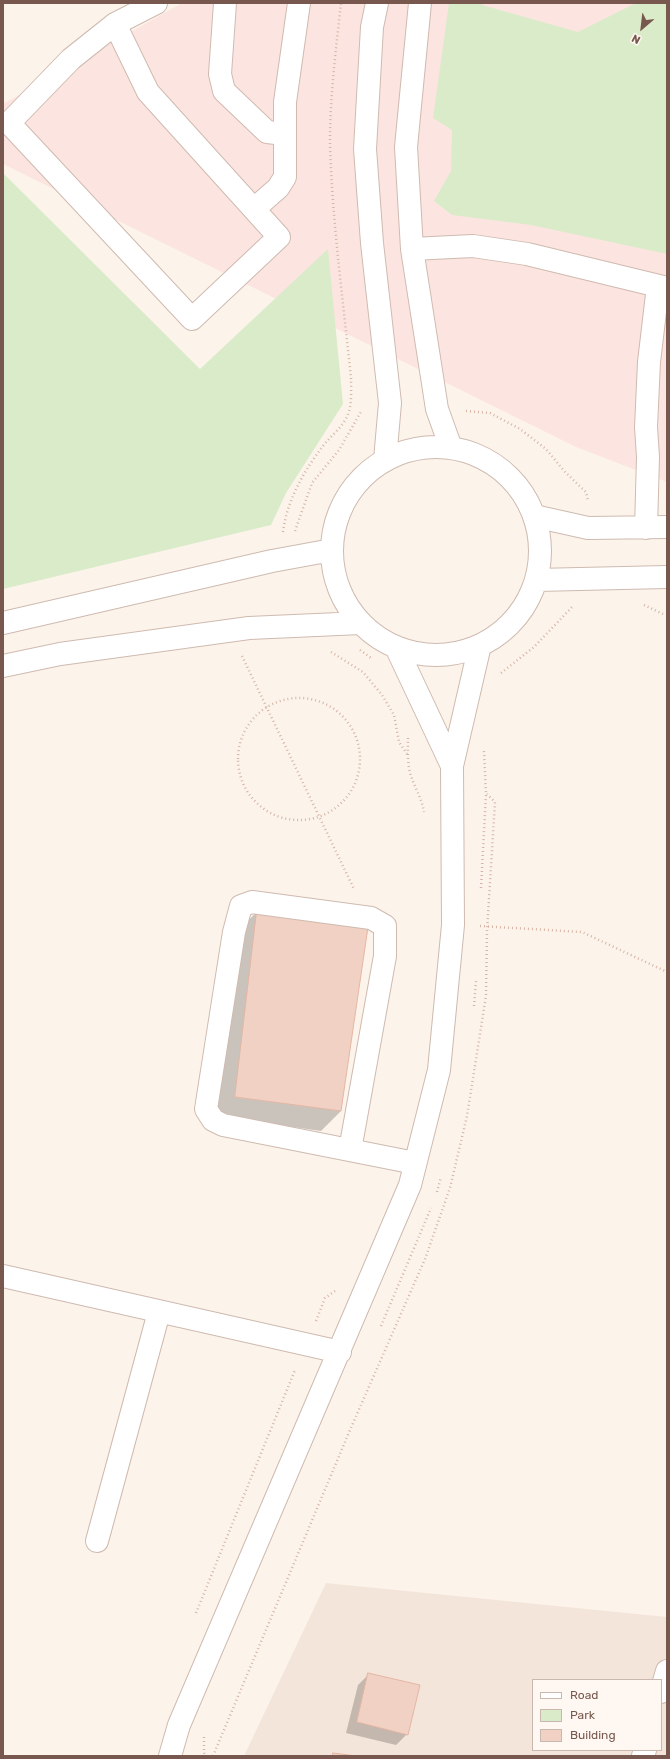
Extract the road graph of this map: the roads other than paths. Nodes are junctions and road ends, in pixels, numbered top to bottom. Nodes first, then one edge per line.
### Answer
1 (156, 3) edge
2 (225, 3) edge
3 (299, 3) edge
4 (377, 3) edge
5 (420, 3) edge
6 (115, 24) junction
7 (285, 134) junction
8 (254, 209) junction
9 (412, 249) junction
10 (663, 287) edge
11 (451, 448) junction
12 (385, 460) junction
13 (534, 516) junction
14 (656, 527) edge
15 (332, 550) junction
16 (667, 577) edge
17 (536, 580) junction
18 (3, 623) edge
19 (361, 623) junction
20 (480, 645) junction
21 (396, 647) junction
22 (3, 666) edge
23 (452, 766) junction
24 (350, 1150) junction
25 (415, 1163) junction
26 (3, 1276) edge
27 (159, 1312) junction
28 (340, 1352) junction
29 (97, 1540) dead end
30 (667, 1670) edge
31 (662, 1688) edge
32 (170, 1756) edge

1 - 6 street
2 - 7 street
3 - 7 street
4 - 12 street
5 - 9 street
6 - 8 street
6 - 8 street
7 - 8 street
9 - 10 street
9 - 11 street
10 - 14 street
11 - 12 street
11 - 13 street
12 - 15 street
13 - 14 street
13 - 17 street
15 - 18 street
15 - 19 street
16 - 17 street
17 - 20 street
19 - 21 street
19 - 22 street
20 - 21 street
20 - 23 street
21 - 23 street
23 - 25 street
24 - 24 street
24 - 25 street
25 - 28 street
26 - 27 street
27 - 28 street
27 - 29 street
28 - 32 street
30 - 31 street

